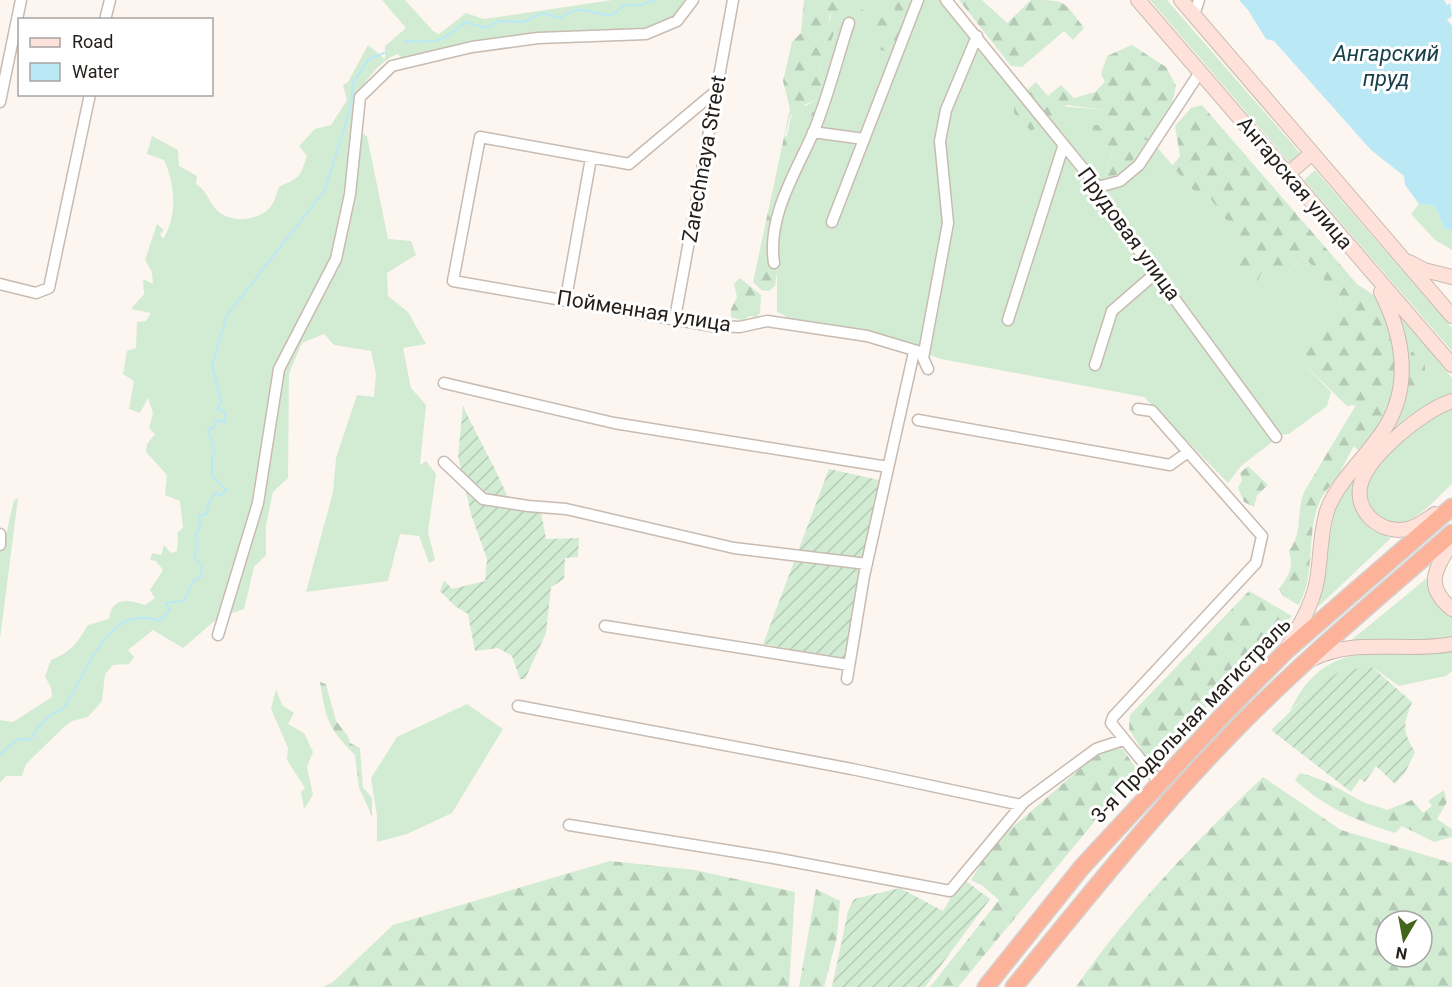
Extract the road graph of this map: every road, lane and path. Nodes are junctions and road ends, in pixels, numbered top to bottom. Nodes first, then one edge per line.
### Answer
1 (21, 0) edge
2 (110, 0) edge
3 (693, 0) edge
4 (733, 0) edge
5 (918, 0) edge
6 (946, 0) edge
7 (1138, 0) edge
8 (1181, 0) edge
9 (1199, 0) edge
10 (1194, 15) junction
11 (106, 18) edge
12 (849, 23) dead end
13 (977, 36) junction
14 (1200, 72) junction
15 (717, 91) junction
16 (90, 96) edge
17 (0, 102) edge
18 (813, 132) junction
19 (864, 139) junction
20 (1063, 147) junction
21 (1311, 154) junction
22 (591, 158) junction
23 (1288, 174) junction
24 (1098, 187) junction
25 (832, 222) dead end
26 (1394, 249) junction
27 (774, 263) dead end
28 (1370, 271) junction
29 (1157, 272) junction
30 (1452, 277) edge
31 (0, 284) edge
32 (566, 298) junction
33 (1452, 316) edge
34 (675, 318) junction
35 (1008, 320) dead end
36 (919, 353) junction
37 (1095, 365) dead end
38 (1452, 365) edge
39 (928, 369) dead end
40 (444, 383) dead end
41 (1452, 401) edge
42 (1138, 409) dead end
43 (918, 420) dead end
44 (1276, 437) dead end
45 (1188, 452) junction
46 (444, 462) dead end
47 (888, 467) junction
48 (1452, 505) edge
49 (1452, 533) edge
50 (1452, 542) edge
51 (867, 564) junction
52 (1452, 609) edge
53 (605, 626) dead end
54 (218, 635) dead end
55 (1452, 644) edge
56 (1286, 651) junction
57 (1305, 663) junction
58 (849, 665) junction
59 (847, 680) dead end
60 (518, 706) dead end
61 (1123, 740) junction
62 (1159, 782) junction
63 (1021, 805) junction
64 (570, 825) dead end
65 (986, 987) edge
66 (1014, 987) edge

1 - 17 street
2 - 11 street
3 - 54 street
4 - 15 street, Zarechnaya Street
5 - 19 street
6 - 13 street, Прудовая улица
7 - 14 main road, Ангарская улица
8 - 10 main road, Ангарская улица
9 - 10 street
10 - 21 main road, Ангарская улица
12 - 18 street
13 - 20 street, Прудовая улица
13 - 36 street
14 - 23 main road, Ангарская улица
14 - 24 street
15 - 22 street
15 - 34 street, Zarechnaya Street
16 - 31 street
18 - 19 street
18 - 27 street
19 - 25 street
20 - 24 street, Прудовая улица
20 - 35 street
21 - 23 main road
21 - 26 main road, Ангарская улица
22 - 32 street
22 - 32 street, Пойменная улица
23 - 28 main road, Ангарская улица
24 - 29 street, Прудовая улица
26 - 30 main road
26 - 33 main road, Ангарская улица
28 - 38 main road, Ангарская улица
28 - 56 main road
29 - 37 street
29 - 44 street, Прудовая улица
32 - 34 street, Пойменная улица
34 - 36 street, Пойменная улица
36 - 39 street
36 - 47 street
40 - 47 street
41 - 48 main road
42 - 45 street
43 - 45 street
45 - 61 street
46 - 51 street
47 - 51 street
48 - 56 highway, 3-я Продольная магистраль
49 - 57 highway, 3-я Продольная магистраль
50 - 52 main road
51 - 58 street
53 - 58 street
55 - 57 main road
56 - 62 highway, 3-я Продольная магистраль
57 - 66 highway, 3-я Продольная магистраль
58 - 59 street
60 - 63 street
61 - 62 street
61 - 63 street
62 - 65 highway, 3-я Продольная магистраль
63 - 64 street

